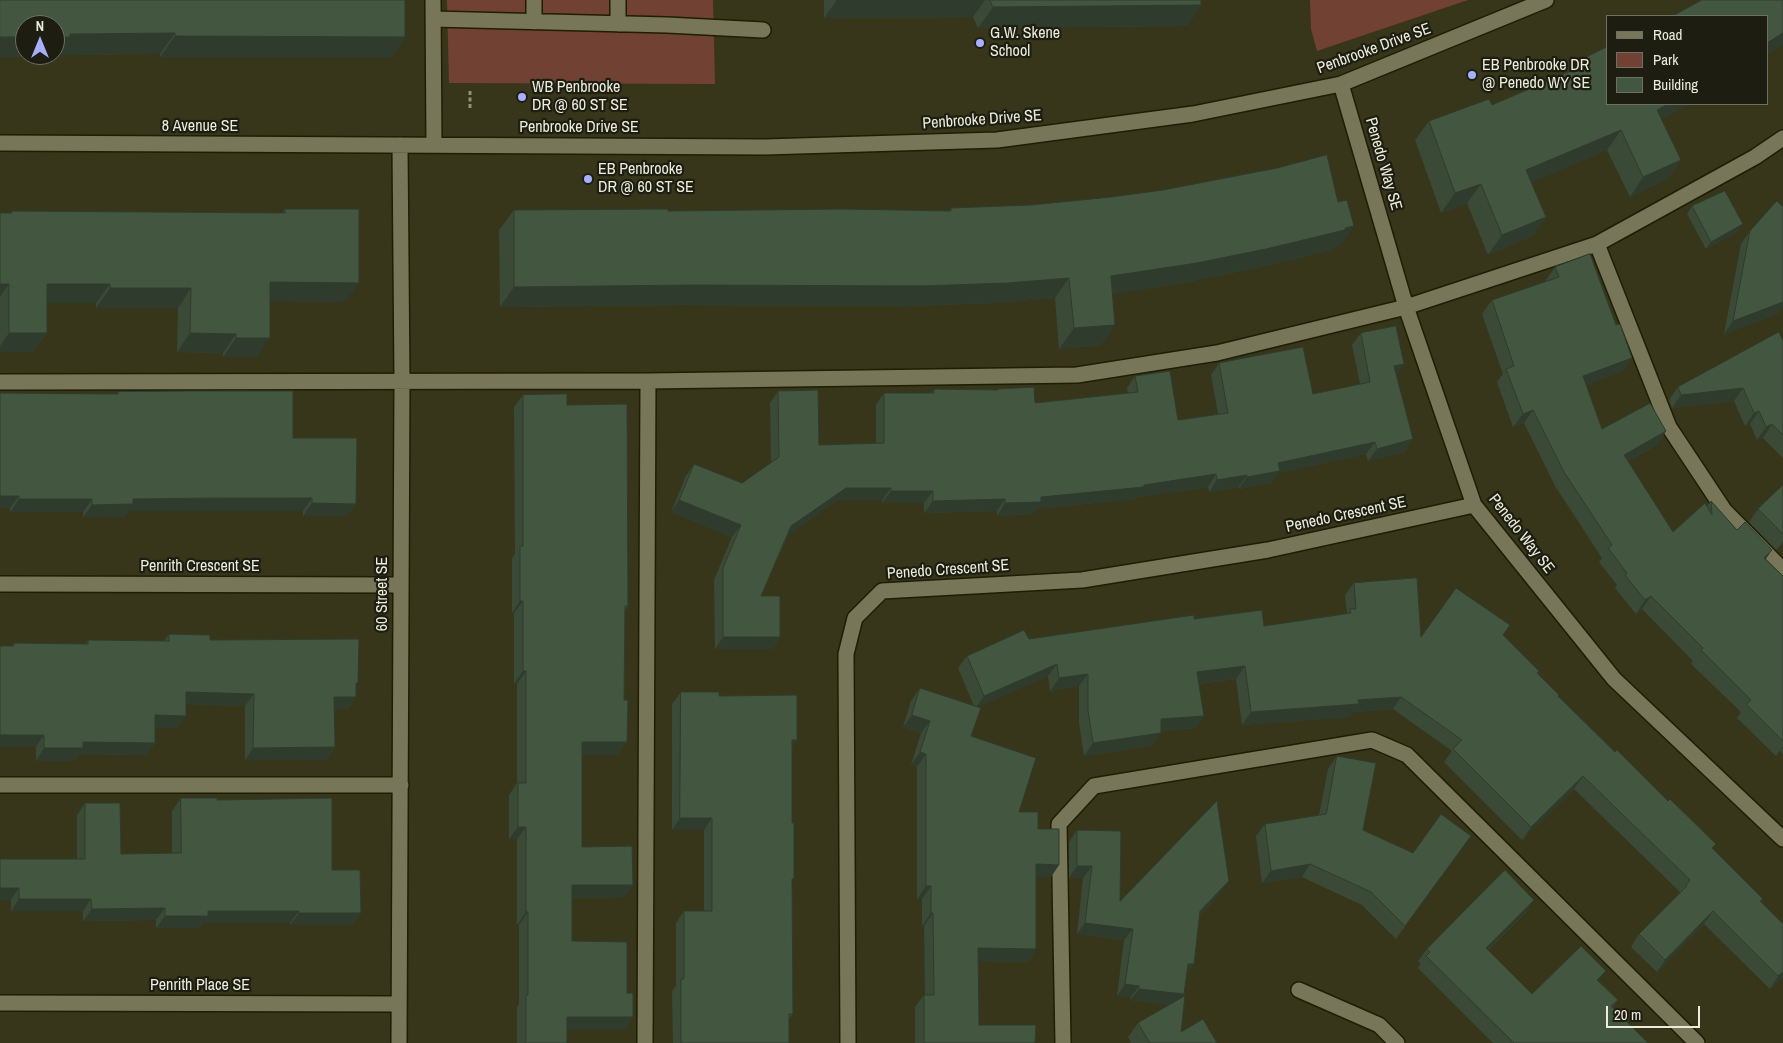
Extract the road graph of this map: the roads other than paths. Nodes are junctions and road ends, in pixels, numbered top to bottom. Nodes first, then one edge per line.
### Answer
1 (433, 0) edge
2 (534, 0) edge
3 (618, 0) edge
4 (1546, 0) edge
5 (433, 19) junction
6 (534, 22) junction
7 (618, 24) junction
8 (763, 30) dead end
9 (1341, 84) junction
10 (1783, 138) edge
11 (0, 143) edge
12 (400, 145) junction
13 (434, 145) junction
14 (1597, 244) junction
15 (1406, 307) junction
16 (402, 381) junction
17 (648, 381) junction
18 (0, 382) edge
19 (1474, 505) junction
20 (1783, 570) edge
21 (0, 584) edge
22 (400, 585) junction
23 (0, 785) edge
24 (401, 785) junction
25 (1783, 839) edge
26 (1298, 990) dead end
27 (0, 1003) edge
28 (399, 1004) junction
29 (399, 1043) edge
30 (645, 1043) edge
31 (848, 1043) edge
32 (1063, 1043) edge
33 (1397, 1043) edge
34 (1697, 1043) edge

1 - 5 street
2 - 6 street
3 - 7 street
4 - 9 street, Penbrooke Drive SE
5 - 6 street
5 - 13 street
6 - 7 street
7 - 8 street
9 - 13 street, Penbrooke Drive SE
9 - 15 street, Penedo Way SE
10 - 14 street
11 - 12 street, 8 Avenue SE
12 - 13 street, Penbrooke Drive SE
12 - 16 street, 60 Street SE
14 - 15 street
14 - 20 street
15 - 17 street
15 - 19 street, Penedo Way SE
16 - 17 street
16 - 18 street
16 - 22 street, 60 Street SE
17 - 30 street
19 - 25 street, Penedo Way SE
19 - 31 street, Penedo Crescent SE
21 - 22 street, Penrith Crescent SE
22 - 24 street, 60 Street SE
23 - 24 street
24 - 28 street, 60 Street SE
26 - 33 street
27 - 28 street, Penrith Place SE
28 - 29 street, 60 Street SE
32 - 34 street

